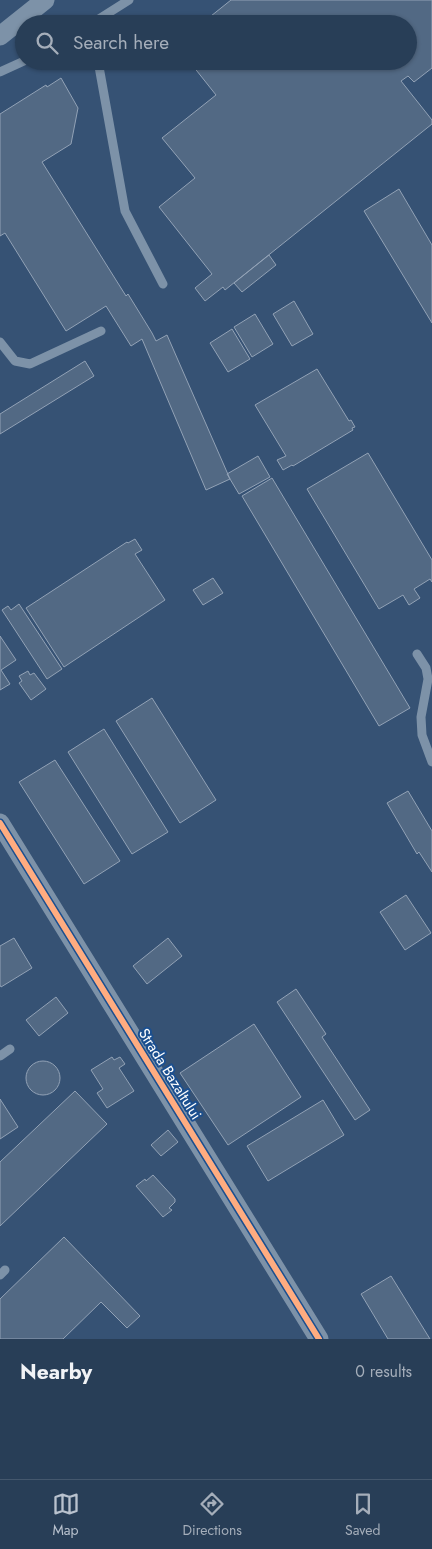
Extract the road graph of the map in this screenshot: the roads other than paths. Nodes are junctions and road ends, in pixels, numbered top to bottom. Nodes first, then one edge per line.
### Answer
1 (45, 0) edge
2 (129, 0) edge
3 (26, 15) edge
4 (105, 15) edge
5 (15, 24) edge
6 (0, 36) edge
7 (15, 64) edge
8 (100, 70) edge
9 (0, 72) edge
10 (163, 284) dead end
11 (101, 331) dead end
12 (0, 342) edge
13 (418, 654) dead end
14 (432, 762) edge
15 (0, 823) edge
16 (319, 1339) edge

1 - 3 street
2 - 4 lane
5 - 6 street
7 - 9 lane
8 - 10 lane
11 - 12 lane
13 - 14 lane
15 - 16 street, Strada Bazaltului

